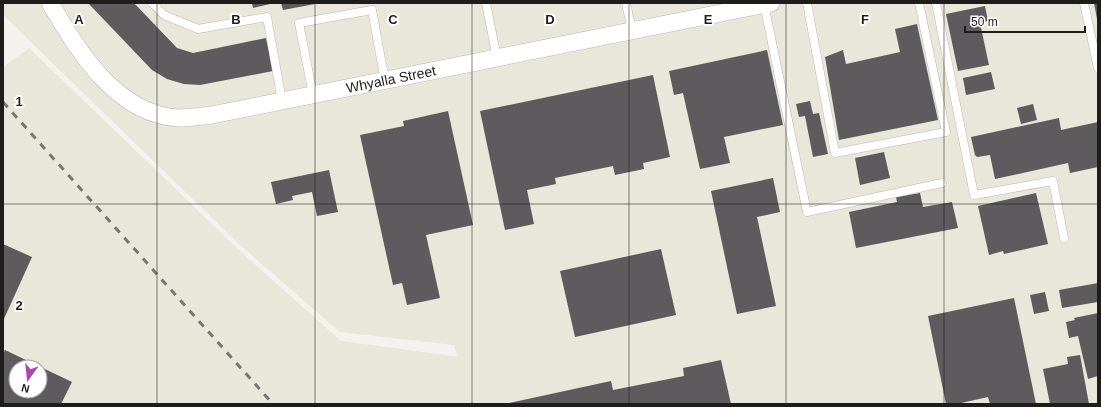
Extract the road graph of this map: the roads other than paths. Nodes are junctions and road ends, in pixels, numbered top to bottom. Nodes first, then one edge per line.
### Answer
1 (152, 3) edge
2 (486, 3) edge
3 (626, 3) edge
4 (807, 3) edge
5 (919, 3) edge
6 (936, 3) edge
7 (1084, 3) edge
8 (768, 4) edge
9 (50, 5) edge
10 (747, 5) edge
11 (632, 31) junction
12 (497, 58) junction
13 (1098, 68) edge
14 (385, 81) junction
15 (312, 95) junction
16 (282, 101) junction
17 (942, 183) dead end
18 (1064, 238) dead end

1 - 16 lane
2 - 12 lane
3 - 11 lane
4 - 5 lane
6 - 18 lane
7 - 13 lane
8 - 10 street, Whyalla Street
8 - 17 lane
9 - 16 street, Whyalla Street
10 - 11 street, Whyalla Street
11 - 12 street, Whyalla Street
12 - 14 street, Whyalla Street
14 - 15 street, Whyalla Street
14 - 15 lane
15 - 16 street, Whyalla Street

